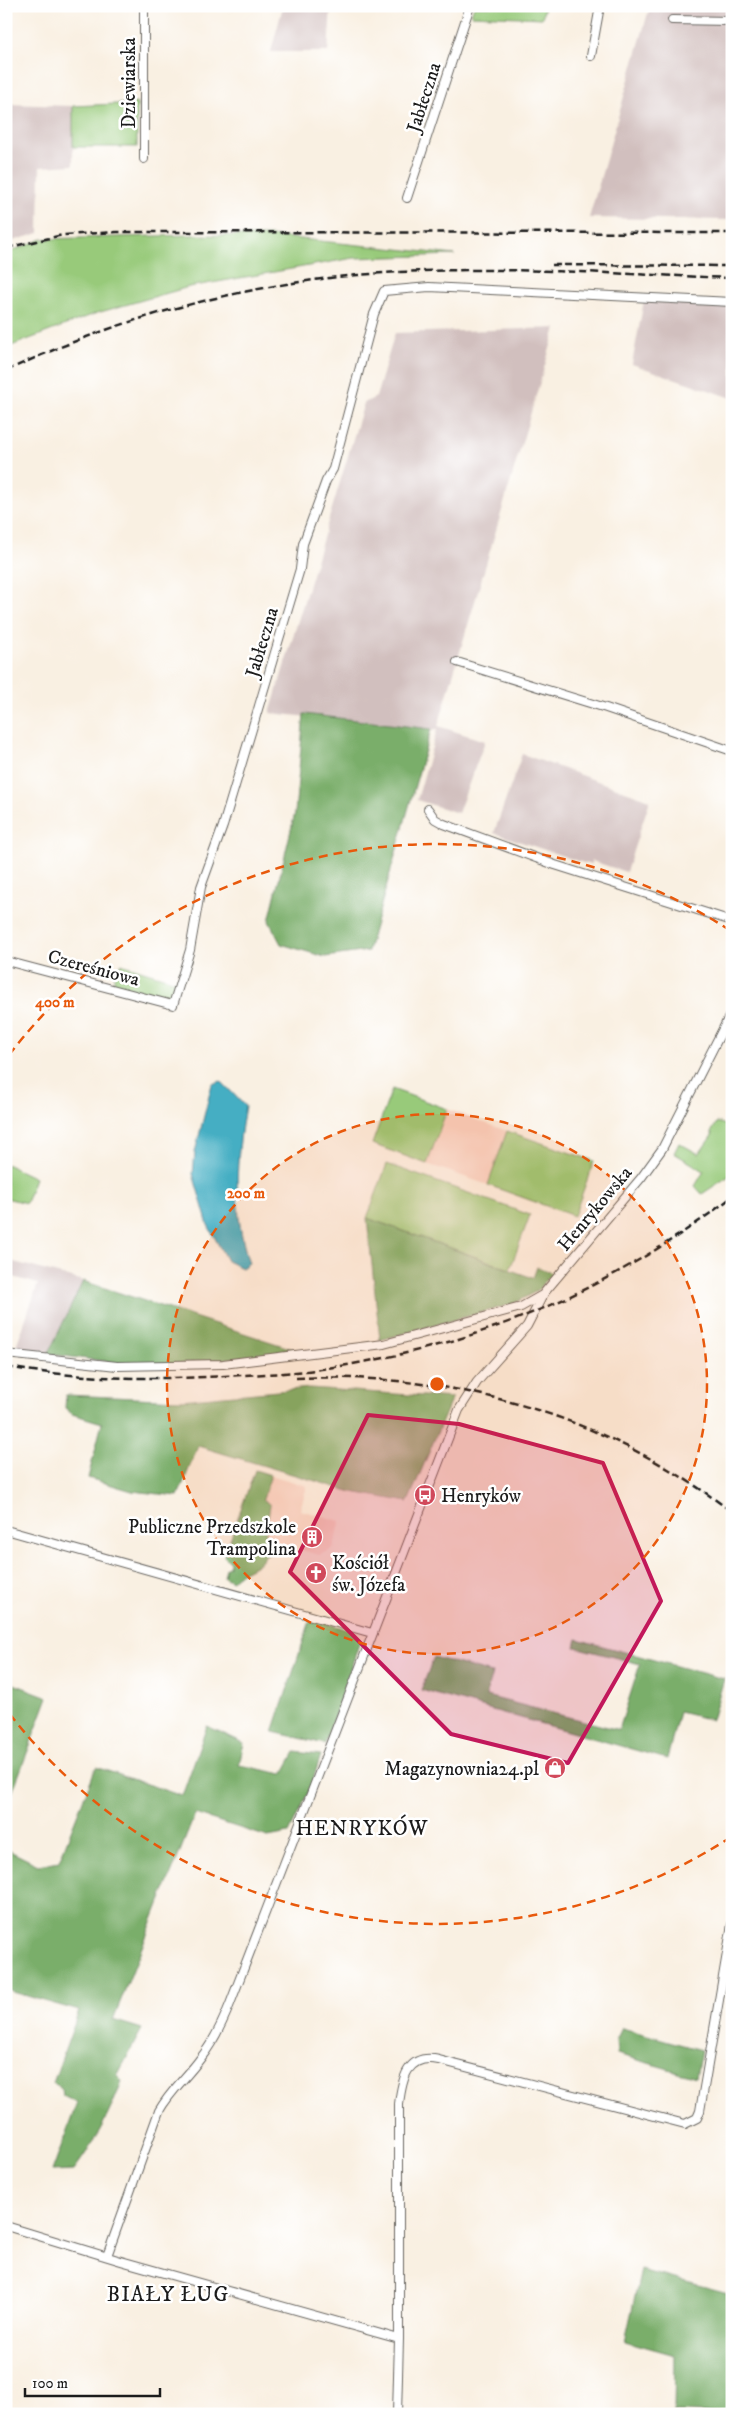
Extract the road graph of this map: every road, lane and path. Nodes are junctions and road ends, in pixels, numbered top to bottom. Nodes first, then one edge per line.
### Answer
1 (144, 6) edge
2 (470, 6) edge
3 (600, 6) edge
4 (672, 20) dead end
5 (732, 21) edge
6 (591, 56) dead end
7 (144, 159) dead end
8 (407, 198) dead end
9 (732, 302) edge
10 (457, 662) dead end
11 (732, 751) edge
12 (428, 810) dead end
13 (732, 921) edge
14 (6, 960) edge
15 (173, 1005) joint
16 (732, 1011) edge
17 (544, 1293) junction
18 (6, 1354) edge
19 (6, 1530) edge
20 (372, 1633) junction
21 (732, 1924) edge
22 (6, 2226) edge
23 (107, 2256) junction
24 (398, 2339) junction
25 (397, 2414) edge

1 - 7 street, Dziewiarska
2 - 8 street, Jabłeczna
3 - 6 street
4 - 5 street
9 - 15 street, Jabłeczna
10 - 11 street
12 - 13 street
14 - 15 street, Czereśniowa
16 - 17 street, Henrykowska
17 - 18 street
17 - 20 street, Henrykowska
19 - 20 street
20 - 23 street, Henrykowska
21 - 24 street
22 - 23 street
23 - 24 street
24 - 25 street

